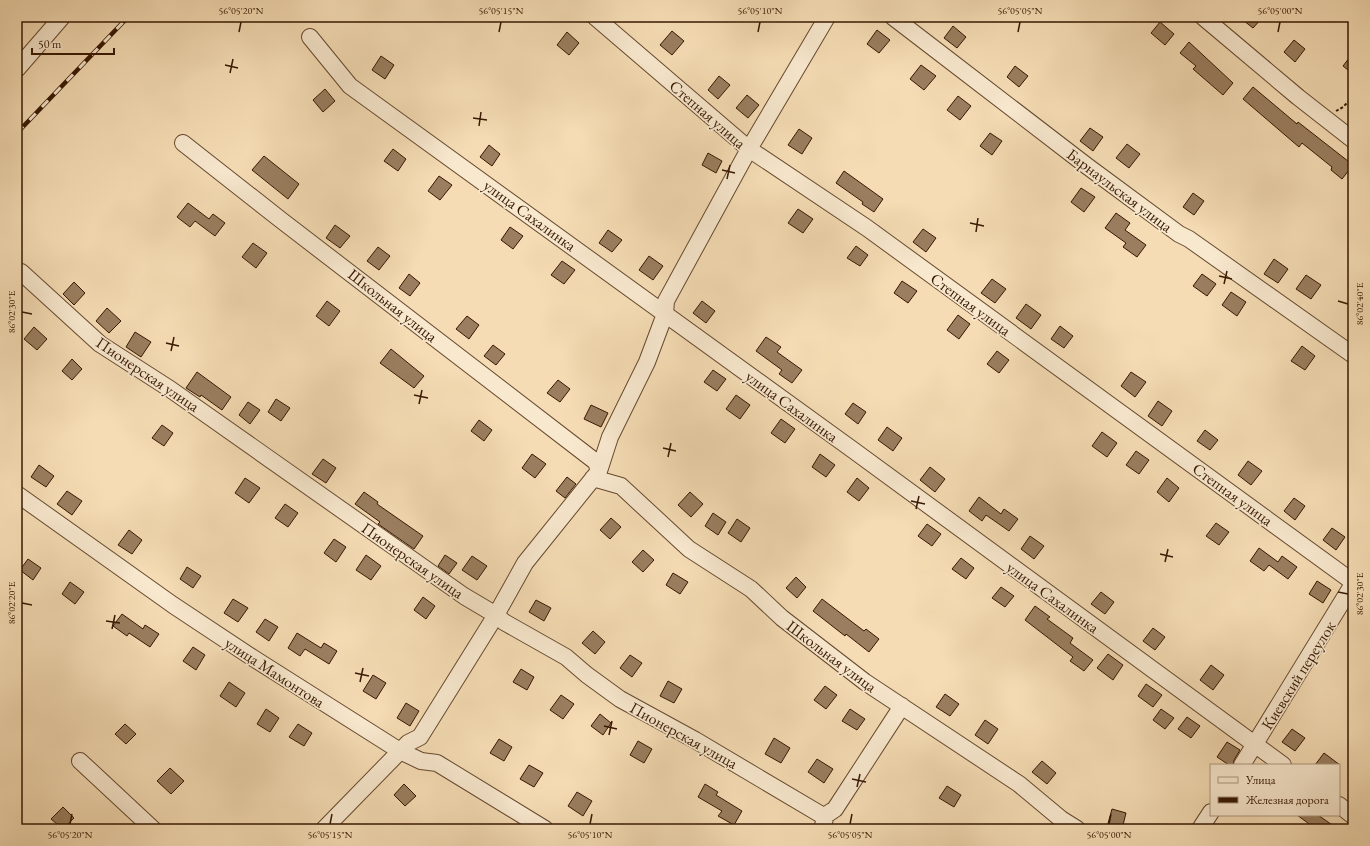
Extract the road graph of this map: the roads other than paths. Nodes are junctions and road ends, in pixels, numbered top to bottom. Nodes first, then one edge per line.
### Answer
1 (62, 17) edge
2 (595, 17) edge
3 (827, 17) edge
4 (893, 17) edge
5 (1203, 17) edge
6 (310, 37) dead end
7 (17, 67) edge
8 (1353, 140) edge
9 (183, 143) dead end
10 (749, 149) junction
11 (21, 272) dead end
12 (665, 314) junction
13 (1353, 355) edge
14 (596, 474) junction
15 (17, 494) edge
16 (1353, 583) edge
17 (496, 615) junction
18 (902, 706) junction
19 (1255, 745) junction
20 (400, 751) junction
21 (80, 761) dead end
22 (1243, 764) edge
23 (1282, 764) edge
24 (1340, 807) edge
25 (1210, 814) edge
26 (1353, 816) edge
27 (824, 823) edge
28 (153, 829) edge
29 (324, 829) edge
30 (544, 829) edge
31 (1077, 829) edge
32 (1200, 829) edge

1 - 7 street
2 - 10 street, Степная улица
3 - 10 street
4 - 13 street, Барнаульская улица
5 - 8 street
6 - 12 street, улица Сахалинка
9 - 14 street, Школьная улица
10 - 12 street
10 - 16 street, Степная улица
11 - 17 street, Пионерская улица
12 - 14 street
12 - 19 street, улица Сахалинка
14 - 17 street
14 - 18 street, Школьная улица
15 - 20 street, улица Мамонтова
16 - 19 street, Киевский переулок
17 - 20 street
17 - 27 street, Пионерская улица
18 - 27 street
18 - 31 street, Школьная улица
19 - 22 street, Киевский переулок
19 - 23 street, улица Сахалинка
20 - 29 street
20 - 30 street, улица Мамонтова
21 - 28 street
24 - 26 street
25 - 32 street

